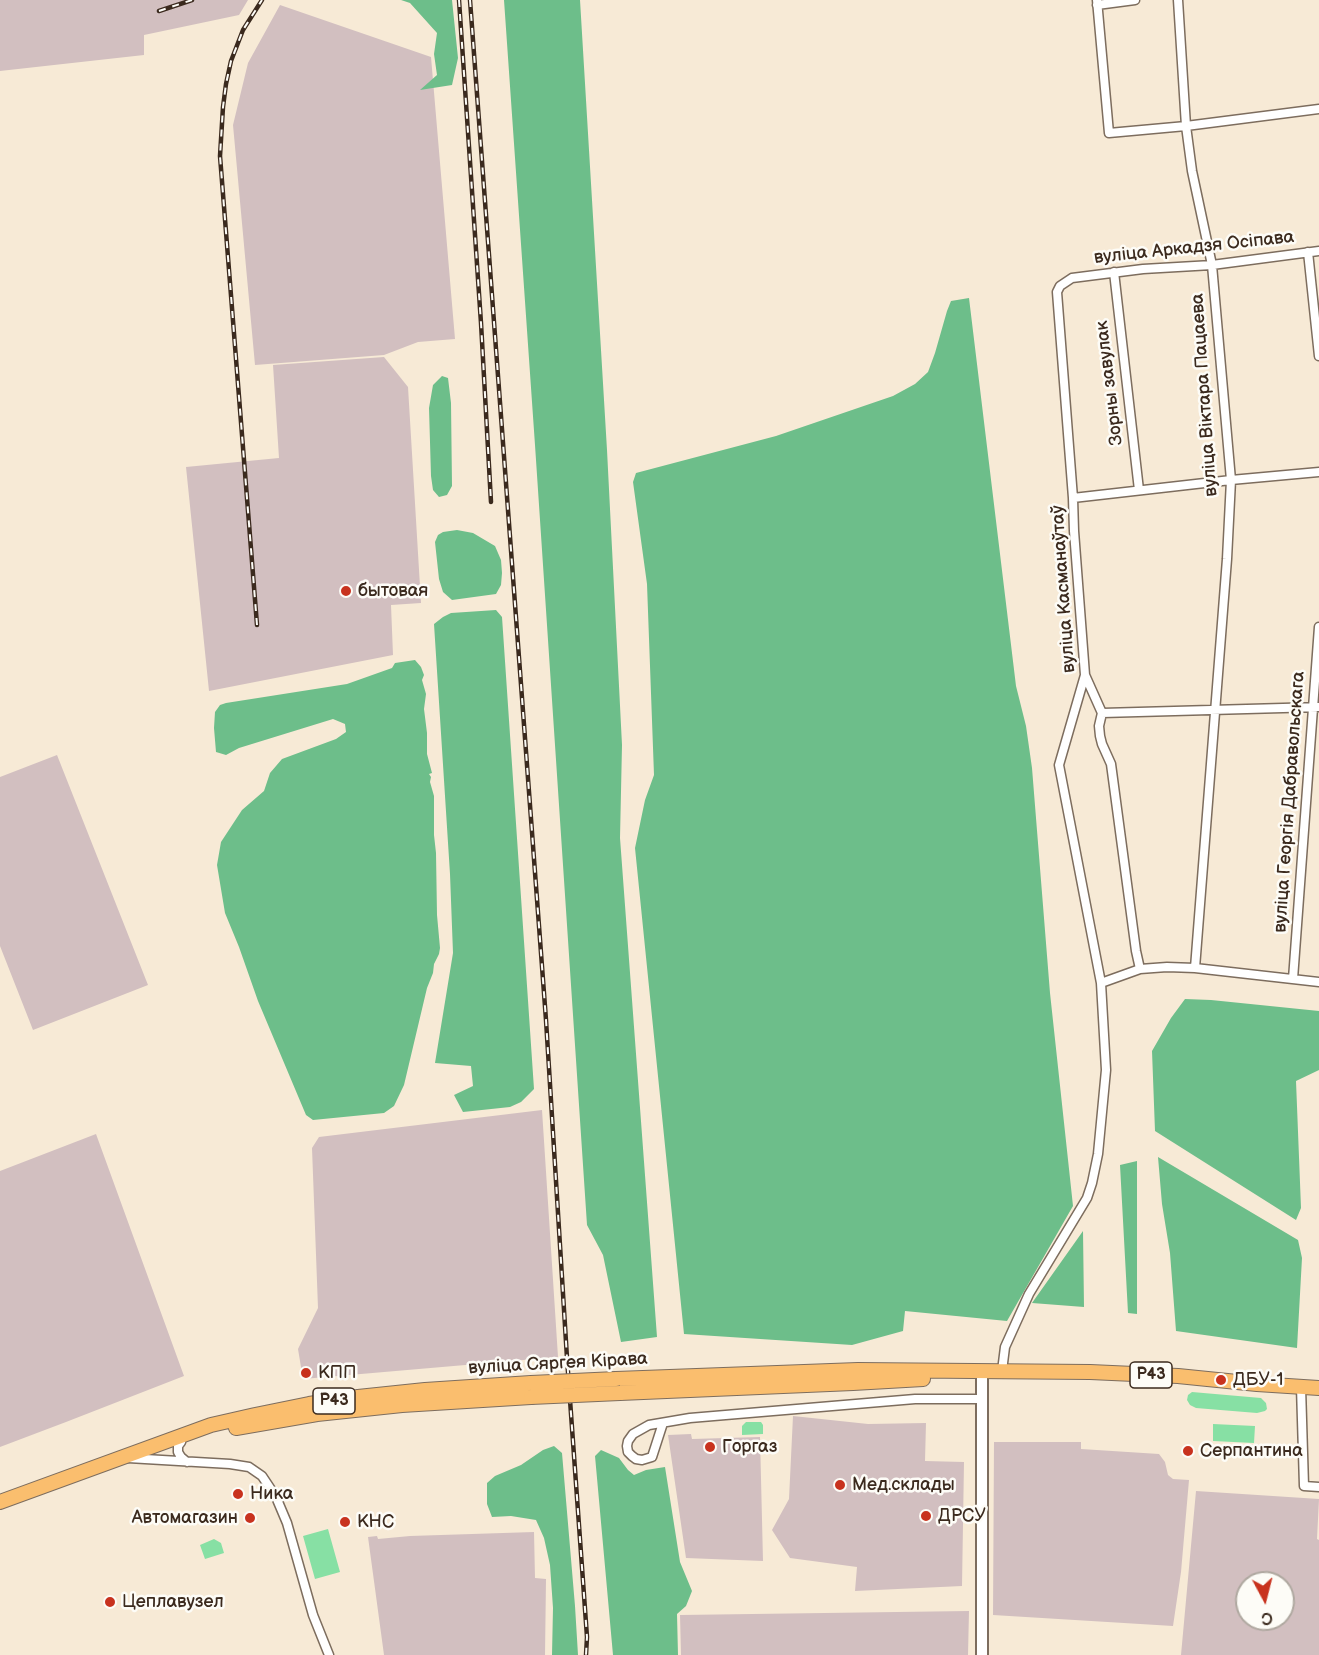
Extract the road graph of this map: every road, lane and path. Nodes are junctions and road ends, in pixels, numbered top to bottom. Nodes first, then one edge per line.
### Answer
1 (1135, 0) edge
2 (1178, 0) edge
3 (1097, 3) edge
4 (1319, 109) edge
5 (1186, 126) junction
6 (1319, 251) edge
7 (1308, 252) junction
8 (1212, 264) junction
9 (1114, 272) junction
10 (1072, 278) joint
11 (1319, 356) edge
12 (1319, 472) edge
13 (1231, 480) junction
14 (1139, 490) junction
15 (1073, 498) junction
16 (1319, 627) edge
17 (1085, 675) junction
18 (1316, 707) edge
19 (1214, 709) junction
20 (1102, 713) junction
21 (1195, 968) junction
22 (1140, 969) junction
23 (1293, 979) junction
24 (1319, 982) edge
25 (1101, 983) junction
26 (1002, 1371) junction
27 (982, 1372) junction
28 (1300, 1387) junction
29 (1319, 1388) edge
30 (531, 1390) junction
31 (982, 1399) junction
32 (663, 1423) junction
33 (181, 1442) junction
34 (146, 1454) junction
35 (188, 1462) junction
36 (1319, 1487) edge
37 (0, 1502) edge
38 (328, 1655) edge
39 (982, 1655) edge

1 - 3 street
2 - 5 street, вуліца Віктара Пацаева
3 - 5 street
4 - 5 street
5 - 8 street, вуліца Віктара Пацаева
6 - 7 street, вуліца Аркадзя Осіпава
7 - 8 street, вуліца Аркадзя Осіпава
7 - 11 street
8 - 9 street, вуліца Аркадзя Осіпава
8 - 13 street, вуліца Віктара Пацаева
9 - 10 street, вуліца Аркадзя Осіпава
9 - 14 street, Зорны завулак
10 - 15 street, вуліца Касманаўтаў
12 - 13 street
13 - 14 street
13 - 19 street, вуліца Віктара Пацаева
14 - 15 street
15 - 17 street, вуліца Касманаўтаў
16 - 18 street, вуліца Георгія Дабравольскага
17 - 20 street, вуліца Касманаўтаў
17 - 25 street
18 - 19 street
18 - 23 street, вуліца Георгія Дабравольскага
19 - 20 street
19 - 21 street, вуліца Віктара Пацаева
20 - 22 street, вуліца Касманаўтаў
21 - 22 street
21 - 23 street
22 - 25 street
23 - 24 street
25 - 26 street
26 - 27 main road, вуліца Сяргея Кірава / Р43
26 - 28 main road, вуліца Сяргея Кірава / Р43
27 - 30 main road, вуліца Сяргея Кірава / Р43, bridge
27 - 30 main road, вуліца Сяргея Кірава / Р43, bridge
27 - 31 street
28 - 29 main road, вуліца Сяргея Кірава / Р43
28 - 36 street
30 - 33 main road, вуліца Сяргея Кірава / Р43
30 - 34 main road, вуліца Сяргея Кірава / Р43
31 - 32 street
31 - 39 street
32 - 32 street
33 - 34 main road, вуліца Сяргея Кірава / Р43
33 - 35 street
34 - 35 street
34 - 37 main road, вуліца Сяргея Кірава / Р43
35 - 38 street

